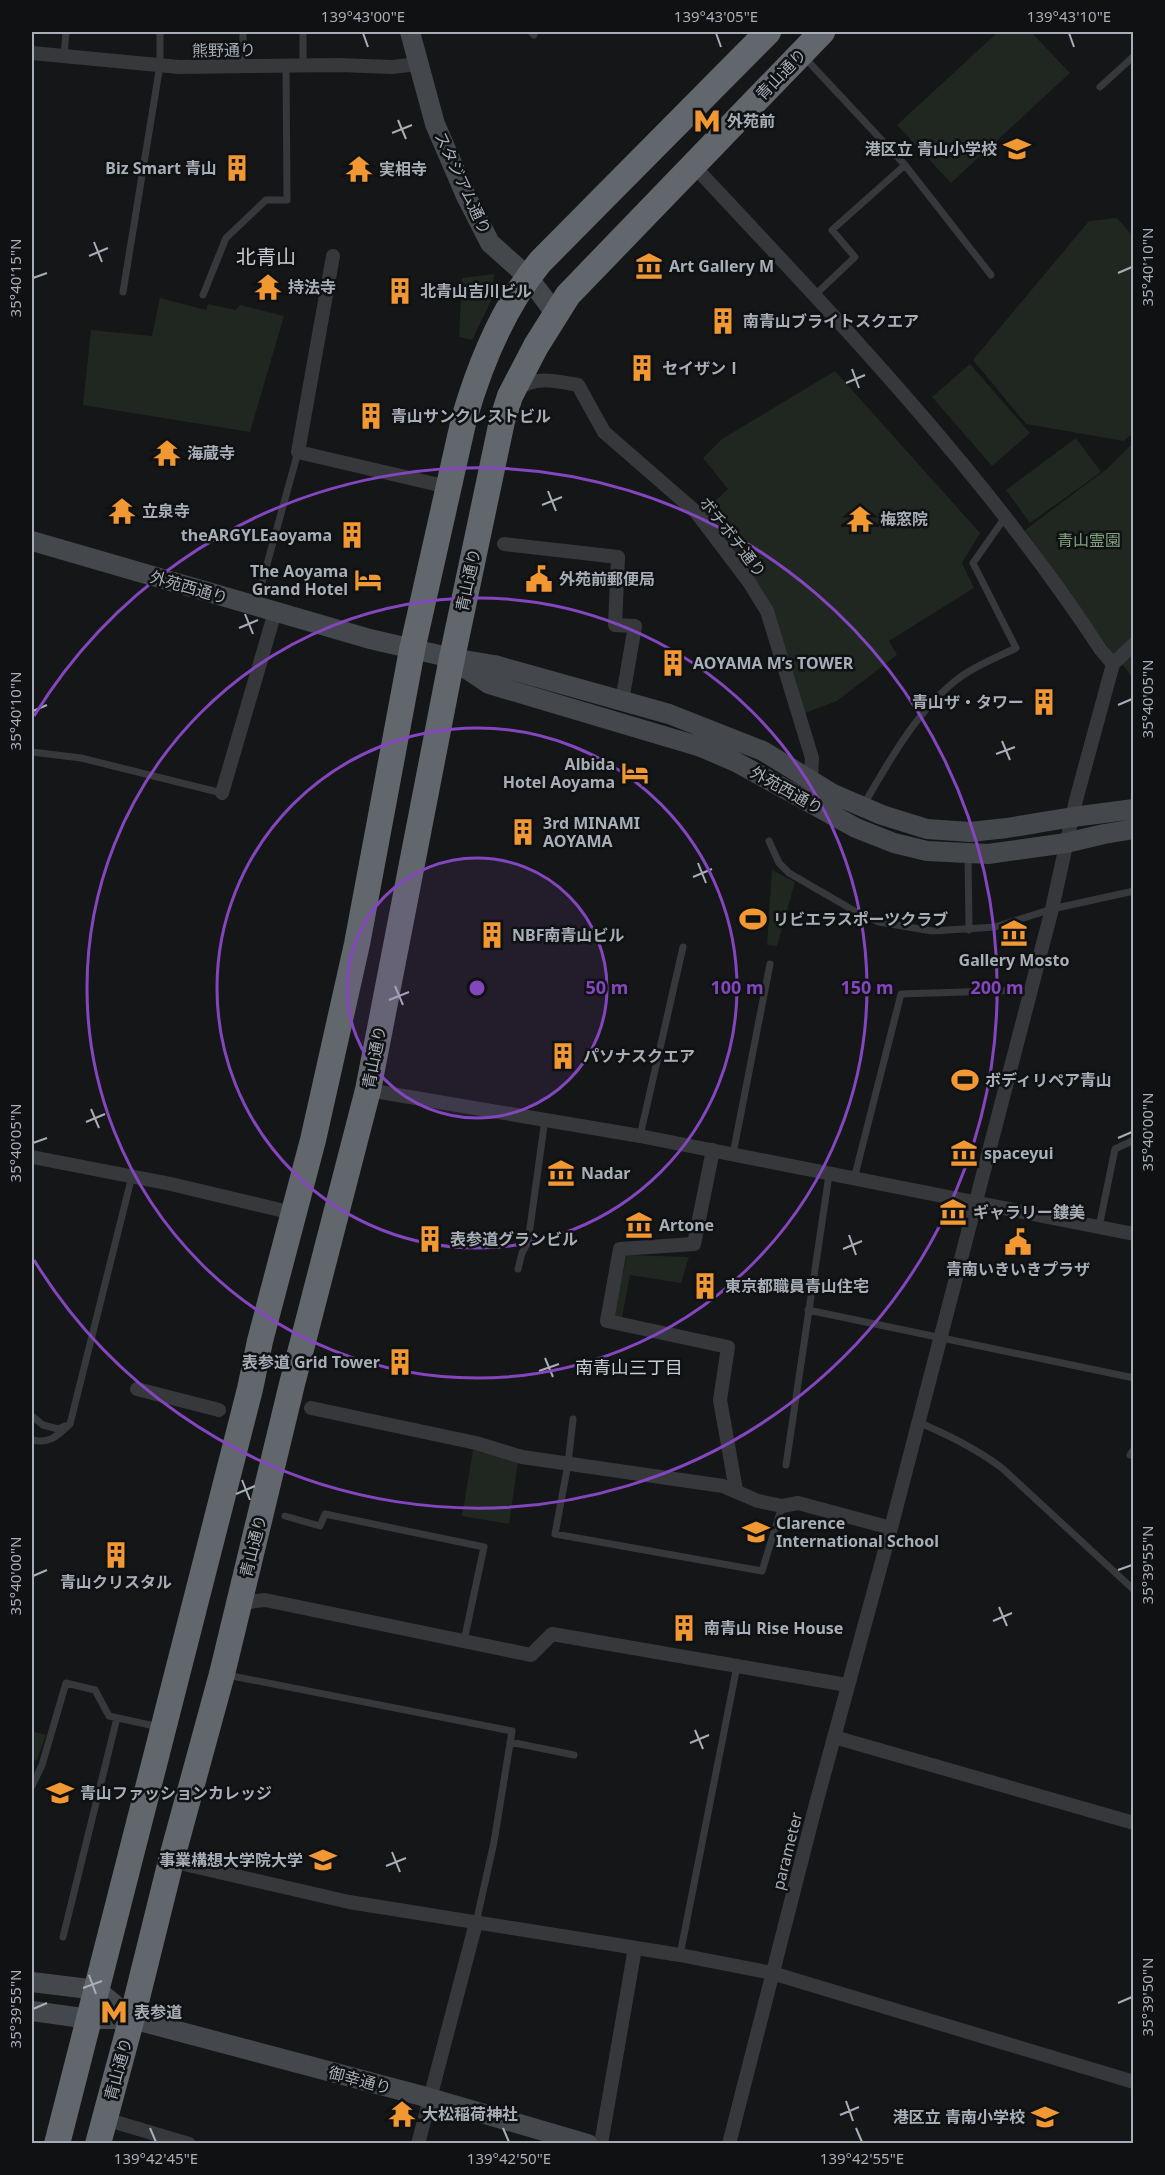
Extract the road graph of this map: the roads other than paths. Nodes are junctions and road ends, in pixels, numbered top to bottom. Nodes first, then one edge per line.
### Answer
1 (66, 32) edge
2 (160, 32) edge
3 (243, 32) edge
4 (303, 32) edge
5 (413, 32) edge
6 (768, 32) edge
7 (822, 32) edge
8 (32, 53) edge
9 (801, 53) junction
10 (64, 56) junction
11 (1134, 56) edge
12 (418, 64) junction
13 (160, 65) junction
14 (286, 65) junction
15 (303, 65) junction
16 (243, 66) junction
17 (1100, 87) dead end
18 (693, 165) junction
19 (905, 165) junction
20 (333, 256) dead end
21 (991, 275) dead end
22 (528, 277) junction
23 (123, 292) dead end
24 (203, 295) dead end
25 (814, 295) junction
26 (555, 313) junction
27 (510, 396) junction
28 (298, 452) junction
29 (448, 487) junction
30 (1006, 516) junction
31 (32, 540) edge
32 (504, 544) dead end
33 (256, 606) junction
34 (275, 612) junction
35 (1134, 644) edge
36 (412, 650) junction
37 (452, 658) junction
38 (1113, 664) junction
39 (622, 701) junction
40 (32, 752) edge
41 (811, 779) junction
42 (222, 793) joint
43 (862, 807) junction
44 (1134, 809) edge
45 (1073, 817) junction
46 (1134, 829) edge
47 (768, 841) dead end
48 (1066, 843) junction
49 (968, 854) junction
50 (1134, 891) edge
51 (1052, 909) junction
52 (969, 930) junction
53 (683, 947) dead end
54 (770, 964) dead end
55 (1030, 990) junction
56 (368, 1090) junction
57 (545, 1119) junction
58 (640, 1136) junction
59 (1134, 1140) edge
60 (713, 1150) junction
61 (733, 1154) junction
62 (32, 1157) edge
63 (829, 1175) junction
64 (132, 1176) junction
65 (854, 1179) junction
66 (975, 1202) junction
67 (293, 1213) junction
68 (1099, 1227) junction
69 (1134, 1234) edge
70 (518, 1269) dead end
71 (808, 1310) junction
72 (941, 1337) junction
73 (260, 1341) junction
74 (302, 1346) junction
75 (1134, 1378) edge
76 (137, 1389) dead end
77 (311, 1408) dead end
78 (219, 1410) dead end
79 (32, 1416) edge
80 (573, 1419) dead end
81 (918, 1422) junction
82 (70, 1424) junction
83 (32, 1440) edge
84 (568, 1464) junction
85 (786, 1465) dead end
86 (736, 1490) junction
87 (782, 1506) junction
88 (285, 1516) dead end
89 (891, 1528) junction
90 (1134, 1590) edge
91 (237, 1611) junction
92 (464, 1641) junction
93 (737, 1666) junction
94 (222, 1674) junction
95 (847, 1685) junction
96 (117, 1718) junction
97 (164, 1728) junction
98 (834, 1737) junction
99 (510, 1742) junction
100 (574, 1755) dead end
101 (32, 1786) edge
102 (1134, 1823) edge
103 (171, 1862) junction
104 (476, 1923) junction
105 (63, 1937) dead end
106 (635, 1948) junction
107 (680, 1955) junction
108 (772, 1973) junction
109 (32, 1982) edge
110 (97, 1990) junction
111 (32, 2011) edge
112 (90, 2019) junction
113 (132, 2019) junction
114 (1134, 2082) edge
115 (430, 2098) junction
116 (105, 2119) junction
117 (57, 2144) edge
118 (98, 2144) edge
119 (189, 2144) edge
120 (418, 2144) edge
121 (588, 2144) edge
122 (601, 2144) edge
123 (729, 2144) edge

1 - 10 lane
2 - 13 lane
3 - 16 lane
4 - 15 lane
5 - 12 main road, スタジアム通り
6 - 22 highway
7 - 9 highway, 青山通り
8 - 10 street, 熊野通り
9 - 18 highway, 青山通り
9 - 19 lane
10 - 13 street, 熊野通り
11 - 17 lane
12 - 15 street, 熊野通り
12 - 22 main road, スタジアム通り
13 - 16 street, 熊野通り
13 - 23 lane
14 - 15 street, 熊野通り
14 - 16 street, 熊野通り
14 - 24 lane
18 - 25 street
18 - 26 highway, 青山通り
19 - 21 lane
19 - 25 lane
20 - 28 street
22 - 26 main road, スタジアム通り
22 - 29 highway
25 - 30 street
26 - 27 highway, 青山通り
27 - 37 highway, 青山通り
27 - 41 street, ボチボチ通り
28 - 29 street
28 - 33 lane
29 - 36 highway
30 - 38 street
30 - 43 lane
31 - 33 main road, 外苑西通り
32 - 39 street
33 - 34 main road, 外苑西通り
34 - 36 main road, 外苑西通り
34 - 42 street
35 - 38 street
36 - 37 main road, 外苑西通り
36 - 67 highway
37 - 39 main road, 外苑西通り
37 - 49 main road, 外苑西通り
37 - 56 highway, 青山通り
38 - 45 street, parameter
39 - 41 main road, 外苑西通り
40 - 42 lane
41 - 43 main road, 外苑西通り
43 - 45 main road, 外苑西通り
44 - 45 main road, 外苑西通り
45 - 48 street, parameter
46 - 48 main road, 外苑西通り
47 - 52 lane
48 - 49 main road, 外苑西通り
48 - 51 street, parameter
49 - 52 lane
50 - 51 lane
51 - 52 lane
51 - 55 street, parameter
53 - 58 lane
54 - 61 lane
55 - 65 lane
55 - 66 street, parameter
56 - 57 street
56 - 74 highway, 青山通り
57 - 58 street
57 - 70 lane
58 - 60 street
59 - 68 lane
60 - 61 street
60 - 86 street
61 - 63 street
62 - 64 street
63 - 65 street
63 - 71 lane
64 - 67 street
64 - 82 lane
65 - 66 street
66 - 68 street
66 - 72 street, parameter
67 - 73 highway
68 - 69 street
71 - 72 lane
71 - 85 lane
72 - 75 lane
72 - 81 street, parameter
73 - 74 highway
73 - 97 highway
74 - 91 highway, 青山通り
76 - 78 street
77 - 84 street
79 - 82 lane
80 - 84 lane
81 - 89 street, parameter
81 - 90 lane
82 - 83 lane
84 - 86 street
84 - 87 lane
86 - 87 street
87 - 89 street
88 - 92 lane
89 - 95 street, parameter
91 - 92 street
91 - 94 highway, 青山通り
92 - 93 street
93 - 95 street
93 - 107 lane
94 - 99 lane
94 - 103 highway, 青山通り
95 - 98 street, parameter
96 - 97 lane
96 - 101 lane
96 - 105 lane
97 - 110 highway
98 - 102 street
98 - 108 street, parameter
99 - 100 lane
99 - 104 lane
103 - 104 street
103 - 113 highway, 青山通り
104 - 106 street
104 - 115 street
106 - 107 street
106 - 122 street
107 - 108 street
108 - 114 street
108 - 123 street, parameter
109 - 110 main road
110 - 112 highway
110 - 113 main road
111 - 112 main road
112 - 113 main road
112 - 117 highway
113 - 115 main road, 御幸通り
113 - 116 highway, 青山通り
115 - 120 street
115 - 121 main road, 御幸通り
116 - 118 highway, 青山通り
116 - 119 street

